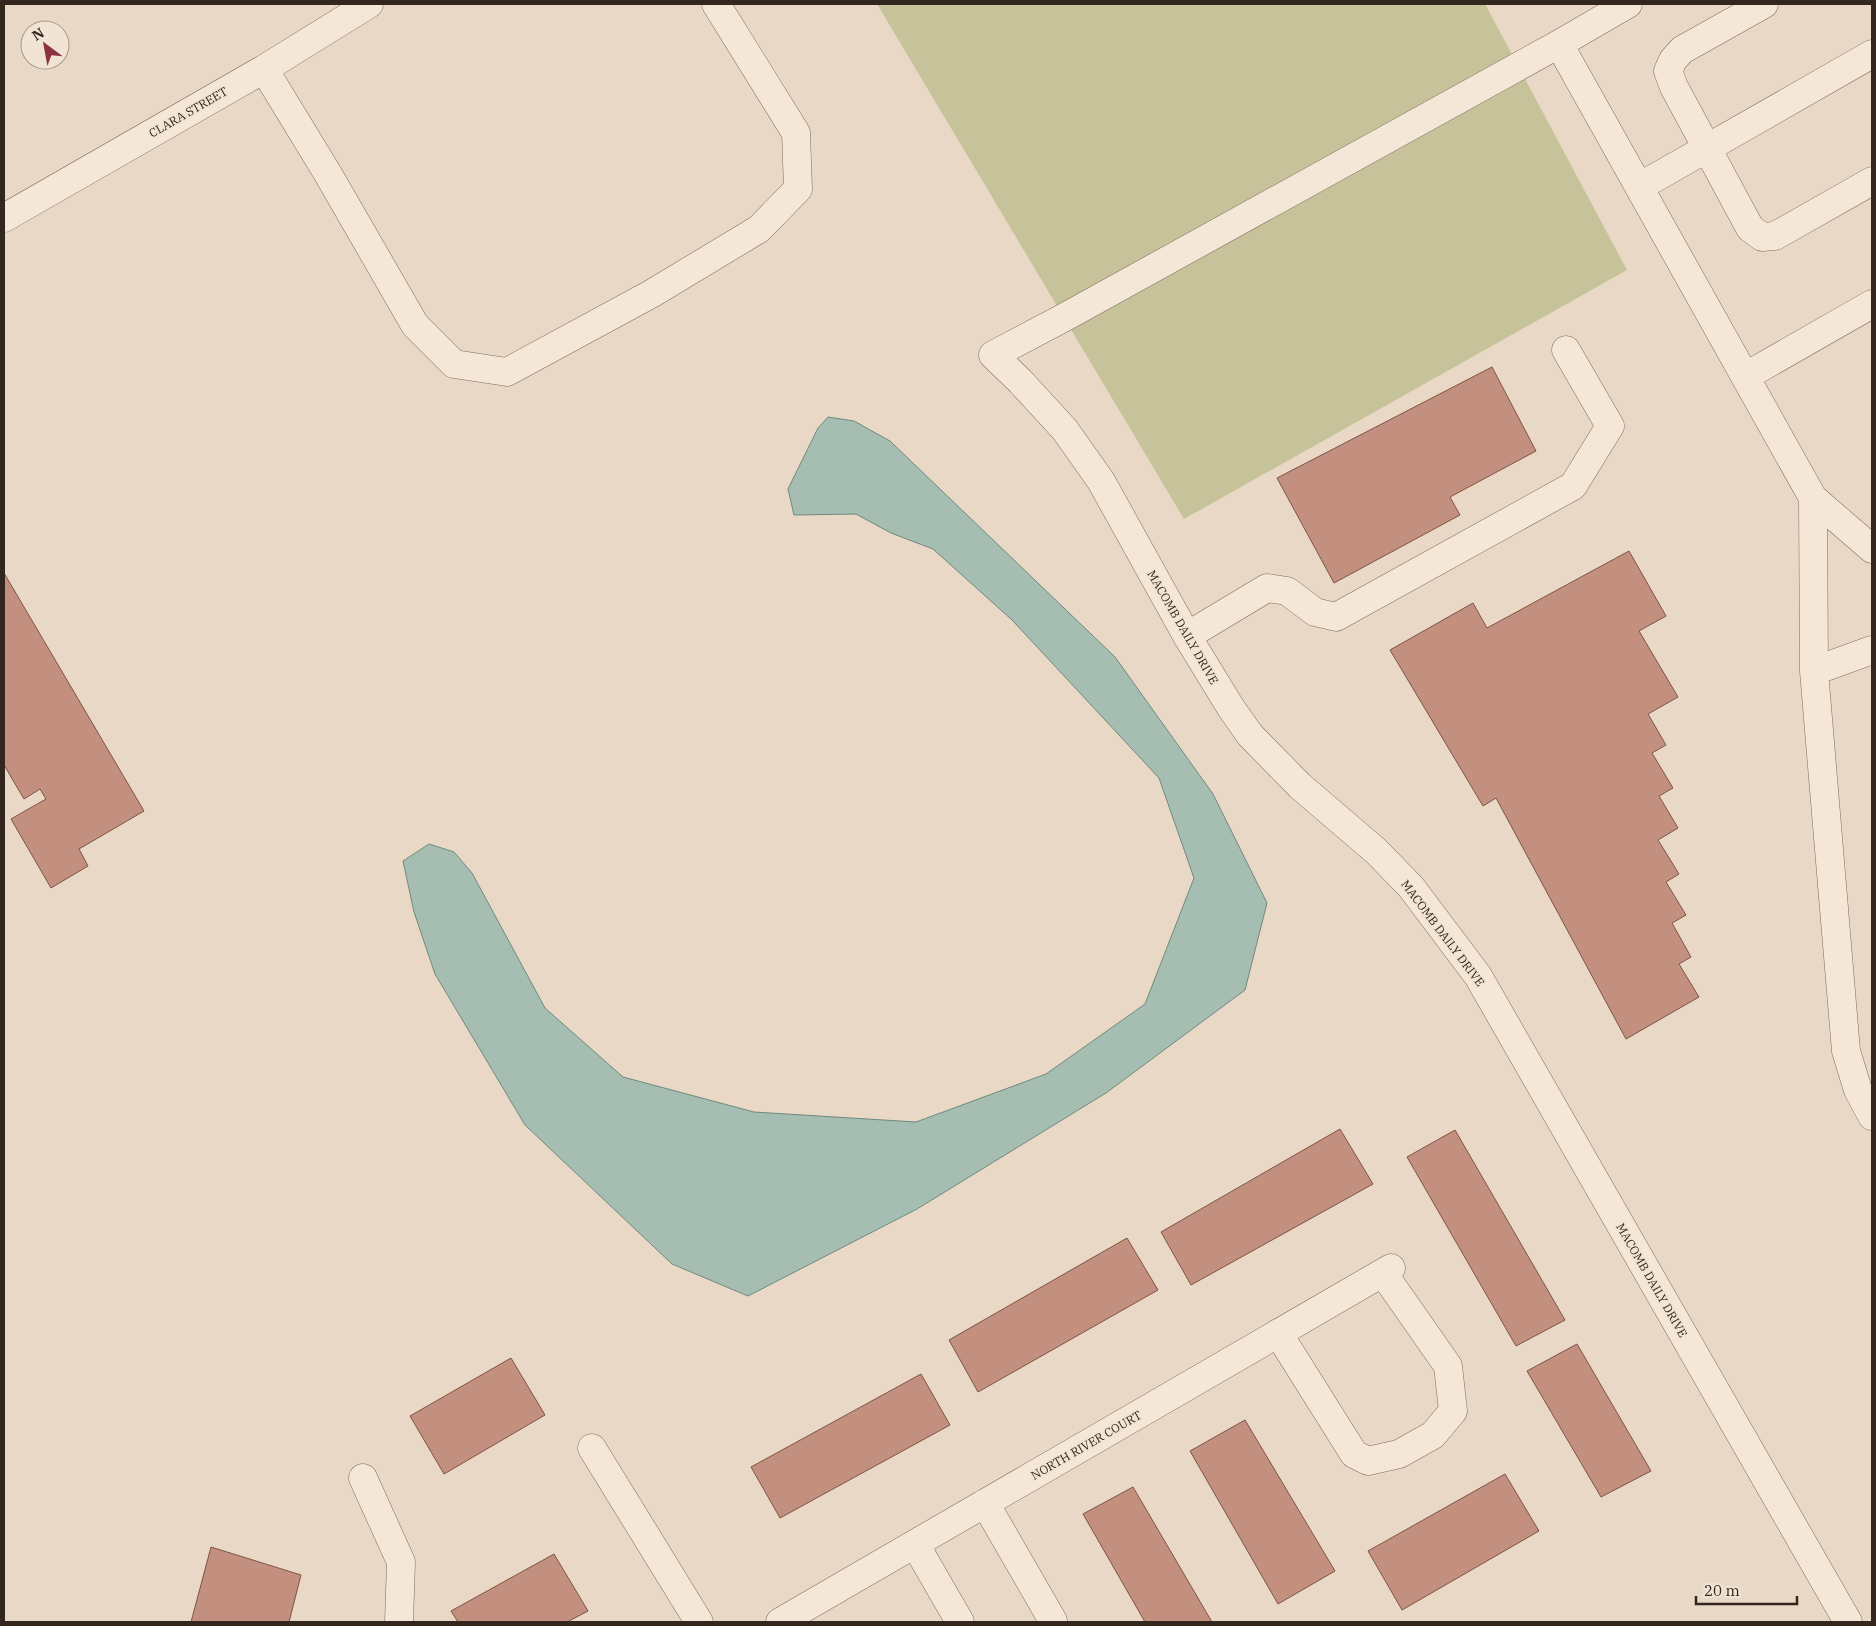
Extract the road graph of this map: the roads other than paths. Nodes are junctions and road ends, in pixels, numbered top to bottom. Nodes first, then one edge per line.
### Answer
1 (369, 4) edge
2 (716, 4) edge
3 (1628, 4) edge
4 (1764, 4) edge
5 (1559, 44) junction
6 (1872, 54) edge
7 (264, 69) junction
8 (1708, 148) junction
9 (1872, 181) edge
10 (1640, 187) junction
11 (4, 218) edge
12 (1872, 304) edge
13 (1566, 350) dead end
14 (1746, 376) junction
15 (1813, 498) junction
16 (1872, 549) edge
17 (1187, 636) junction
18 (1872, 650) edge
19 (1814, 671) junction
20 (1872, 1116) edge
21 (1278, 1333) junction
22 (592, 1448) dead end
23 (363, 1478) dead end
24 (985, 1504) junction
25 (915, 1544) junction
26 (399, 1622) edge
27 (699, 1622) edge
28 (780, 1622) edge
29 (960, 1622) edge
30 (1051, 1622) edge
31 (1848, 1622) edge

1 - 7 street, CLARA STREET
2 - 7 street
3 - 5 street
4 - 8 street
5 - 10 street
5 - 17 street, MACOMB DAILY DRIVE
6 - 8 street
7 - 11 street, CLARA STREET
8 - 9 street
8 - 10 street
10 - 14 street
12 - 14 street
13 - 17 street
14 - 15 street
15 - 16 street
15 - 19 street
17 - 31 street, MACOMB DAILY DRIVE
18 - 19 street
19 - 20 street
21 - 21 street, NORTH RIVER COURT
21 - 24 street, NORTH RIVER COURT
22 - 27 street
23 - 26 street
24 - 25 street, NORTH RIVER COURT
24 - 30 street
25 - 28 street, NORTH RIVER COURT
25 - 29 street

